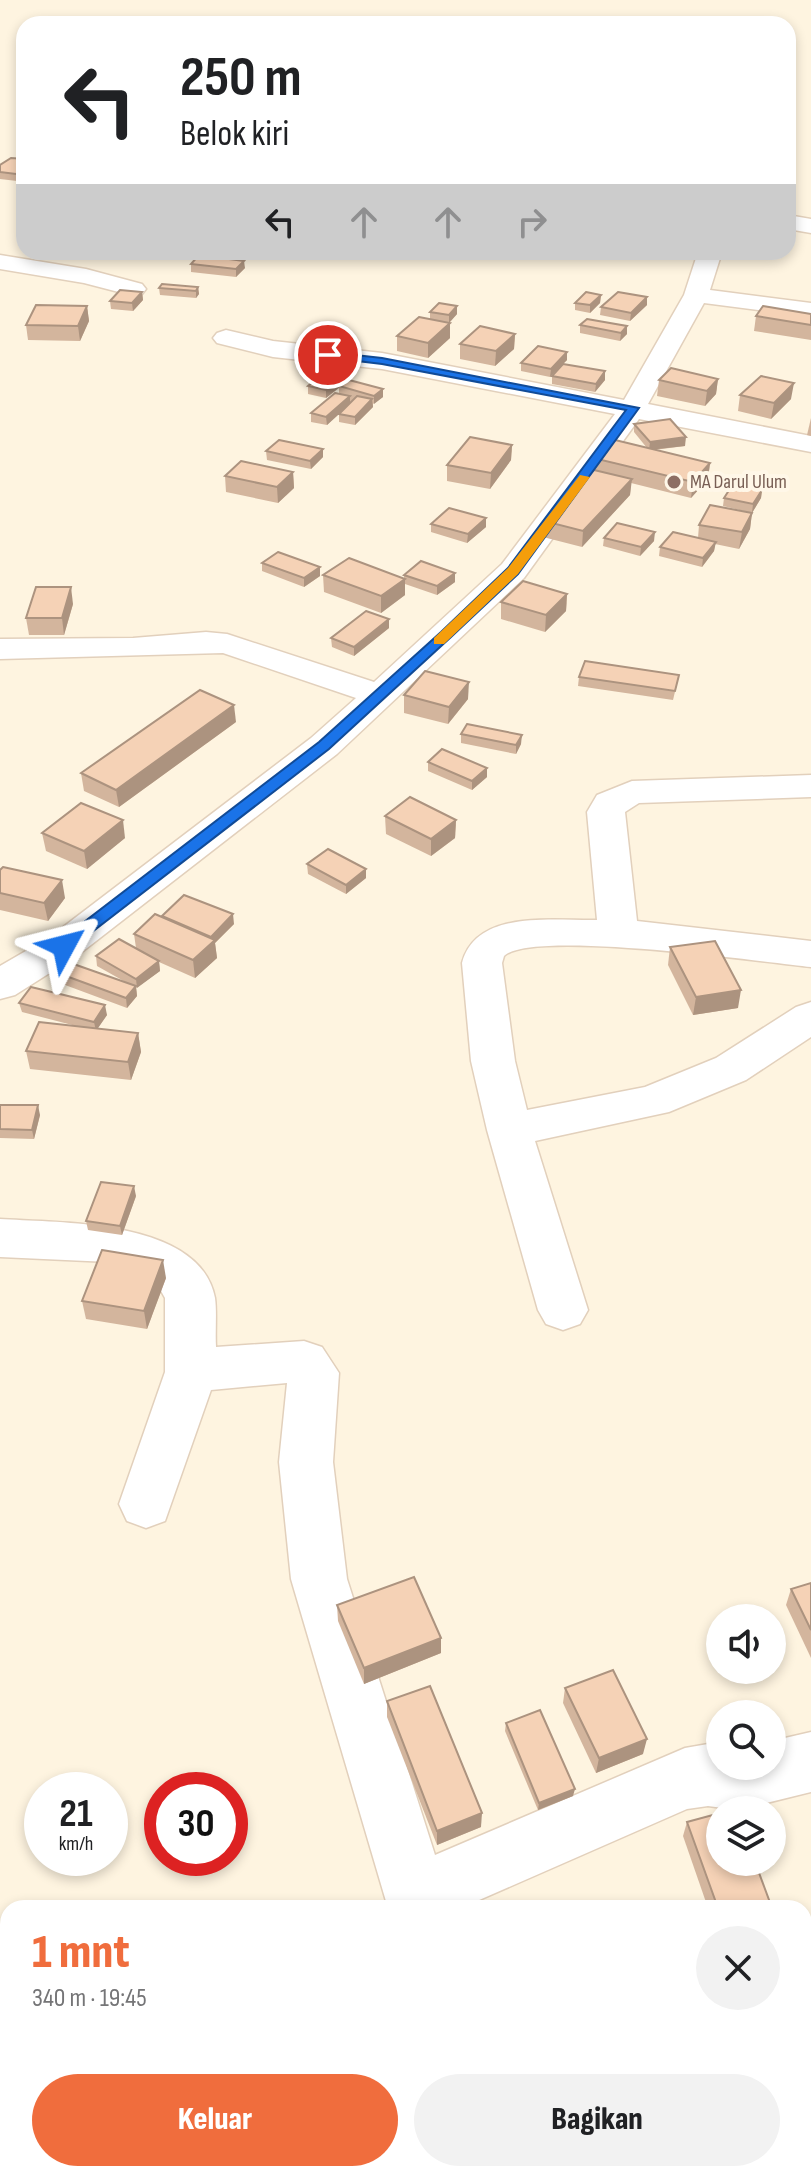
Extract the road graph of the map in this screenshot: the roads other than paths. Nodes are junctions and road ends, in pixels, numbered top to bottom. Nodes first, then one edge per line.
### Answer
1 (707, 260) edge
2 (0, 262) edge
3 (134, 289) edge
4 (696, 295) junction
5 (811, 310) edge
6 (226, 338) dead end
7 (633, 408) junction
8 (800, 434) edge
9 (0, 649) edge
10 (380, 695) junction
11 (811, 786) edge
12 (618, 932) junction
13 (811, 954) edge
14 (0, 985) edge
15 (811, 1017) edge
16 (509, 1130) junction
17 (0, 1238) edge
18 (563, 1310) dead end
19 (191, 1372) junction
20 (146, 1504) dead end
21 (811, 1762) edge
22 (417, 1900) edge
23 (422, 1900) edge

1 - 4 street
2 - 3 street
4 - 5 street
4 - 7 street
6 - 7 street
7 - 8 street
7 - 10 street
9 - 10 street
10 - 14 street
11 - 12 street
12 - 13 street
12 - 16 street
15 - 16 street
16 - 18 street
17 - 19 street
19 - 20 street
19 - 22 street
21 - 23 street

